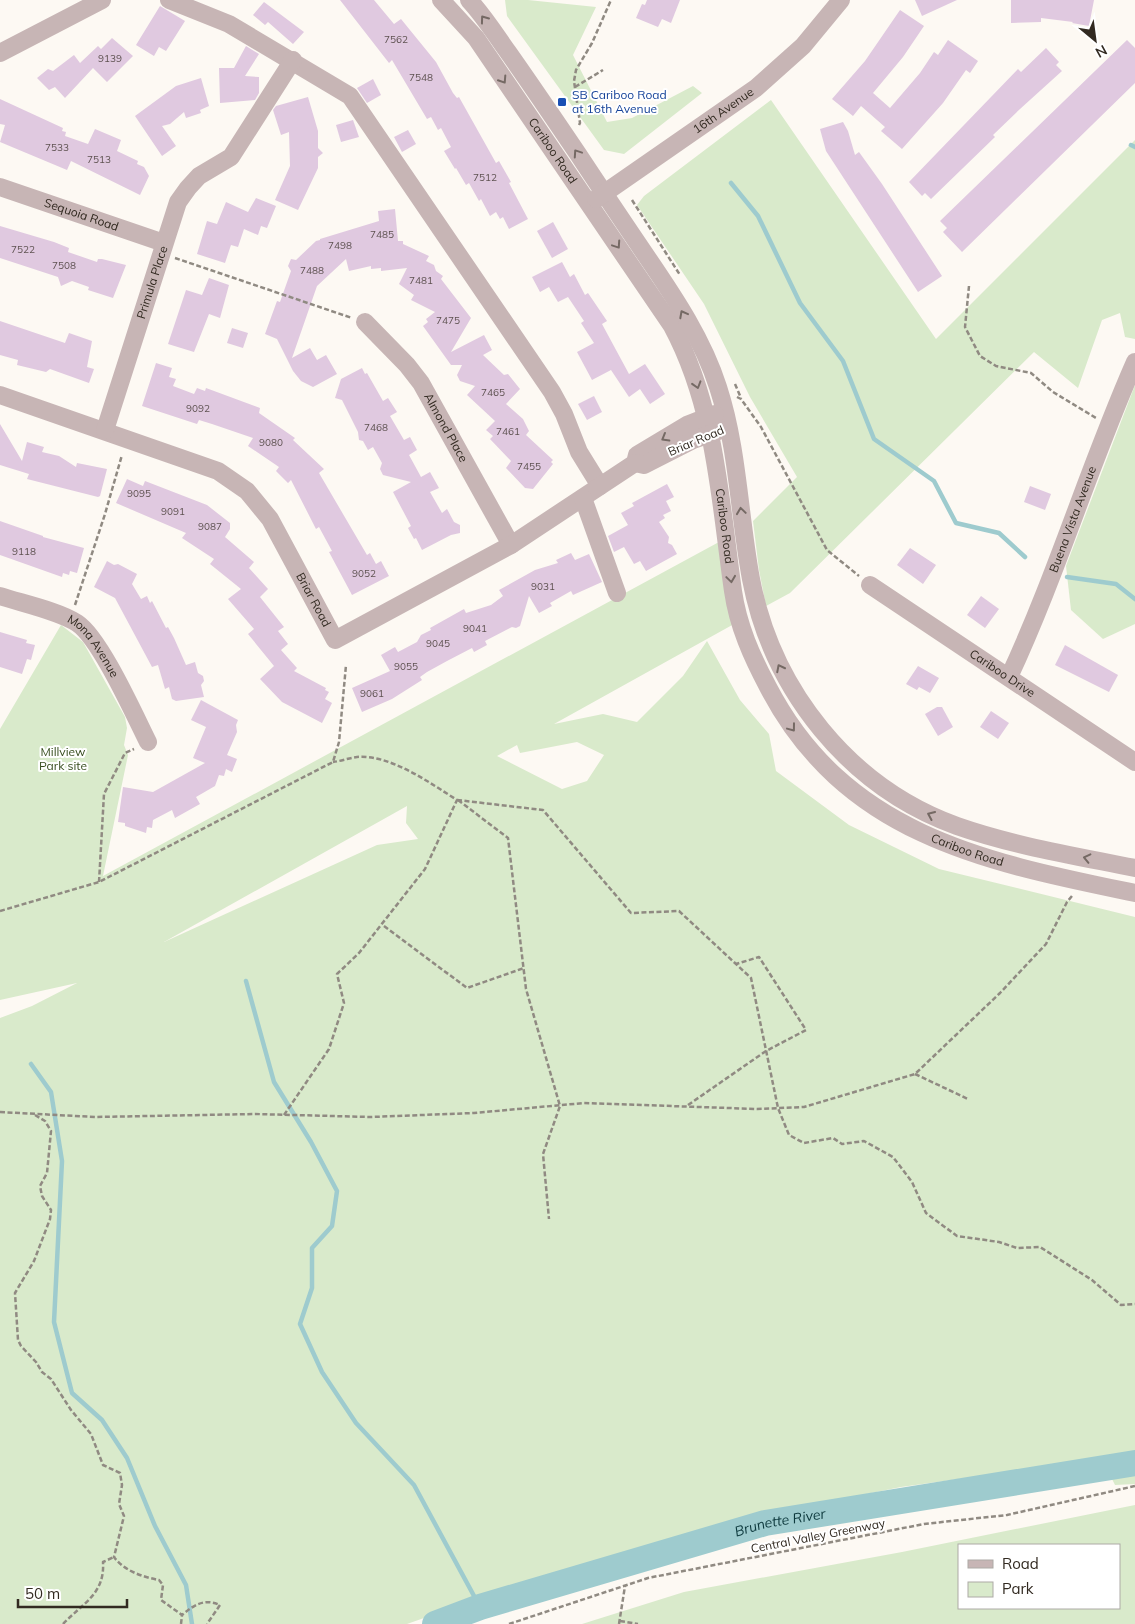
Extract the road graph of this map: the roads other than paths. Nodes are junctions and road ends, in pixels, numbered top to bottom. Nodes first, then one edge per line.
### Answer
1 (102, 0) edge
2 (169, 0) edge
3 (441, 0) edge
4 (469, 0) edge
5 (841, 0) edge
6 (0, 53) edge
7 (293, 60) junction
8 (0, 187) edge
9 (604, 193) junction
10 (590, 204) junction
11 (167, 250) junction
12 (365, 322) road end
13 (1135, 362) edge
14 (0, 395) edge
15 (727, 419) junction
16 (708, 426) junction
17 (105, 430) junction
18 (600, 486) junction
19 (583, 498) junction
20 (511, 545) junction
21 (870, 585) road end
22 (617, 592) dead end
23 (0, 596) edge
24 (1009, 676) junction
25 (148, 742) dead end
26 (1135, 762) edge
27 (1135, 868) edge
28 (1135, 893) edge

1 - 6 street
2 - 7 street
3 -> 10 street, Cariboo Road
9 -> 4 street, Cariboo Road
5 - 9 street, 16th Avenue
7 - 11 street, Primula Place
7 - 18 street
8 - 11 street, Sequoia Road
9 - 10 street, 16th Avenue
15 -> 9 street, Cariboo Road
10 -> 16 street, Cariboo Road
11 - 17 street, Primula Place
12 - 20 street, Almond Place
13 - 24 street, Buena Vista Avenue
14 - 17 street, Briar Road
15 - 16 street, Briar Road
27 -> 15 street, Cariboo Road
16 - 18 street, Briar Road
16 -> 28 street, Cariboo Road
17 - 20 street, Briar Road
18 - 19 street, Briar Road
19 - 20 street, Briar Road
19 - 22 street
21 - 24 street, Cariboo Drive
23 - 25 street, Mona Avenue
24 - 26 street, Cariboo Drive

